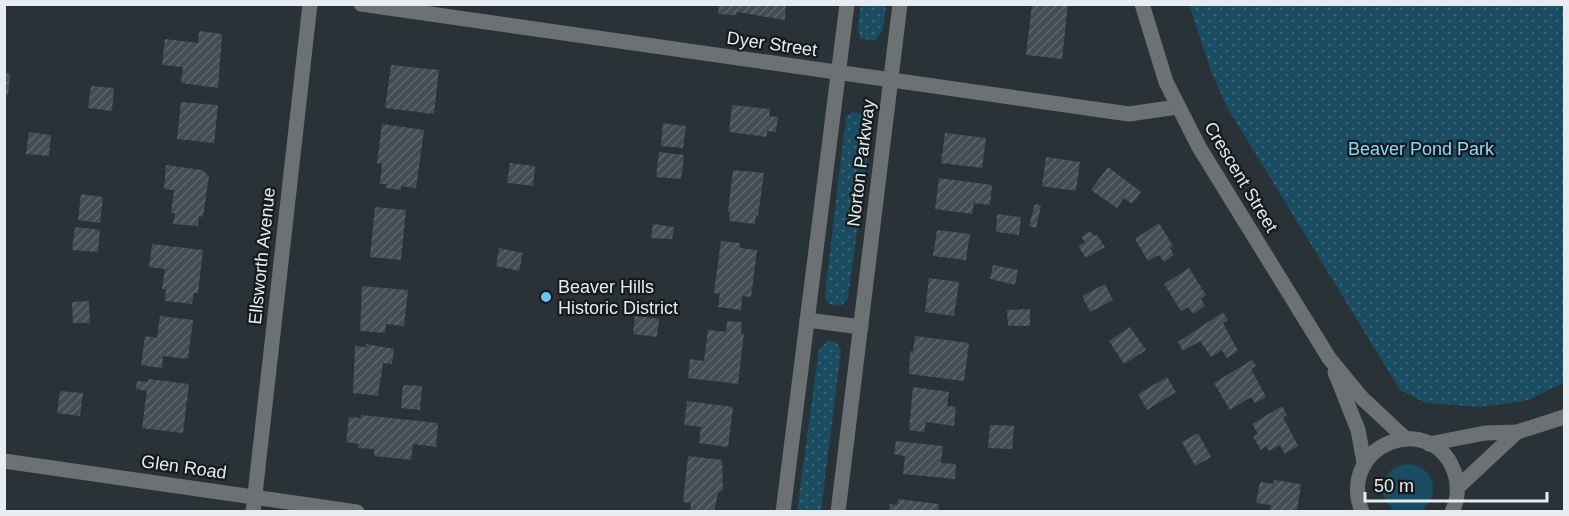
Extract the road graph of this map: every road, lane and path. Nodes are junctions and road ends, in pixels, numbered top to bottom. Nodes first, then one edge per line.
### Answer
1 (310, 4) edge
2 (361, 4) edge
3 (847, 4) edge
4 (900, 4) edge
5 (1142, 4) edge
6 (838, 73) junction
7 (890, 80) junction
8 (1177, 107) junction
9 (807, 320) junction
10 (861, 327) junction
11 (1329, 358) junction
12 (1564, 417) edge
13 (1517, 432) junction
14 (1406, 439) junction
15 (1429, 444) junction
16 (4, 461) edge
17 (1364, 462) junction
18 (1457, 488) junction
19 (254, 505) edge
20 (357, 512) edge
21 (783, 512) edge
22 (838, 512) edge
23 (1362, 512) edge
24 (1452, 512) edge

1 - 19 street, Ellsworth Avenue
2 - 6 street, Dyer Street
3 - 6 street, Norton Parkway
4 - 7 street, Norton Parkway
5 - 8 street, Crescent Street
6 - 7 street, Dyer Street
6 - 9 street, Norton Parkway
7 - 8 street, Dyer Street
7 - 10 street, Norton Parkway
8 - 11 street, Crescent Street
9 - 10 street
9 - 21 street, Norton Parkway
10 - 22 street, Norton Parkway
11 - 14 street, Crescent Street
11 - 17 street, Crescent Street
12 - 13 street
13 - 15 street
13 - 18 street
14 - 15 street
14 - 17 street
15 - 18 street
16 - 19 street, Glen Road
17 - 23 street
18 - 24 street
19 - 20 street, Glen Road

